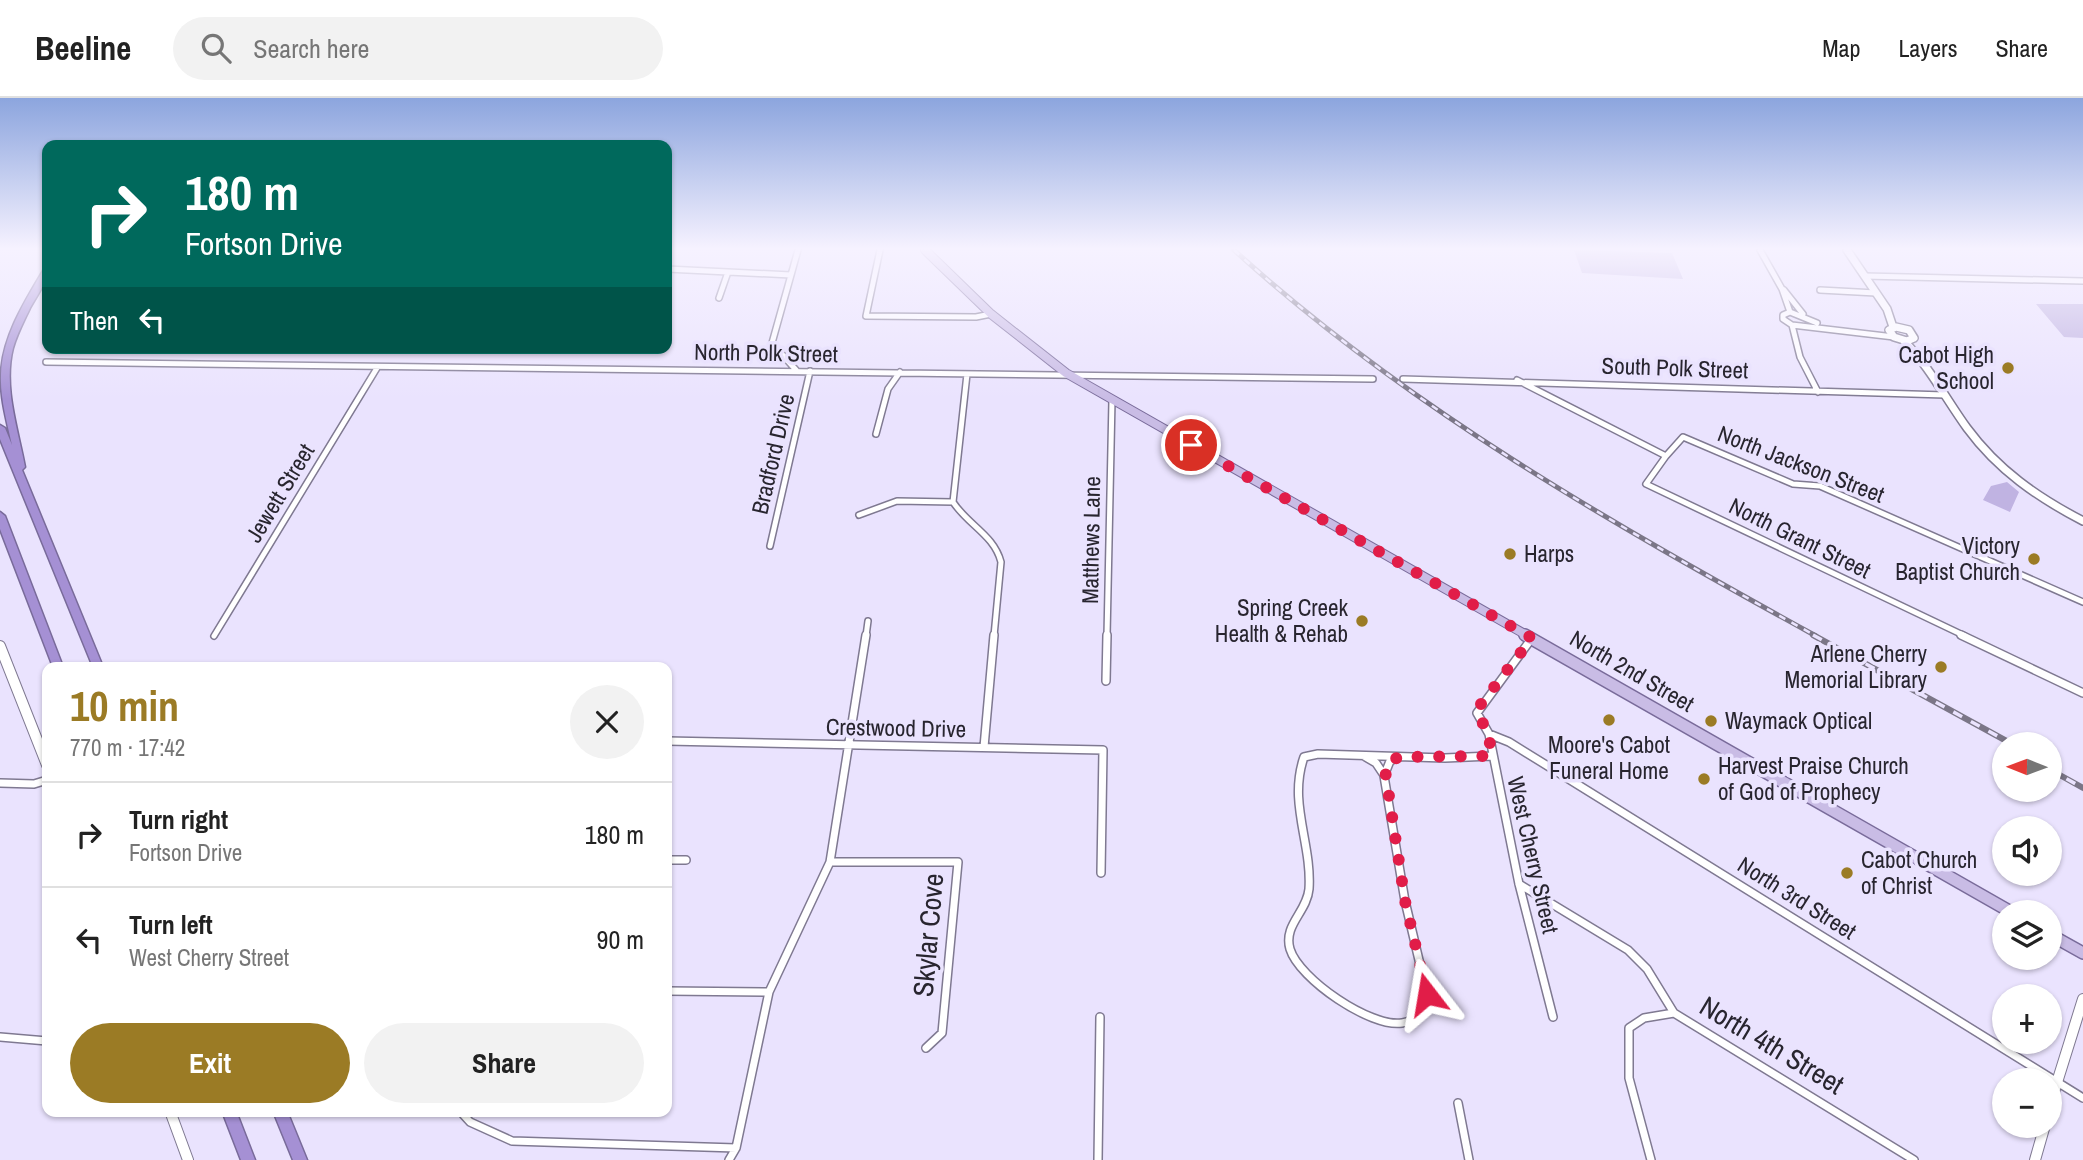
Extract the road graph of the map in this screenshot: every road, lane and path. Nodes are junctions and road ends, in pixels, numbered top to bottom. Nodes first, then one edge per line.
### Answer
1 (32, 300) edge
2 (784, 300) edge
3 (869, 300) edge
4 (976, 300) edge
5 (1786, 300) edge
6 (1791, 300) edge
7 (1881, 300) edge
8 (1790, 312) junction
9 (991, 314) junction
10 (1806, 318) junction
11 (1792, 325) junction
12 (1808, 325) junction
13 (1800, 327) junction
14 (1825, 327) junction
15 (1894, 328) junction
16 (1873, 333) junction
17 (1894, 337) junction
18 (1796, 338) junction
19 (1906, 341) junction
20 (46, 362) dead end
21 (377, 368) junction
22 (796, 370) junction
23 (810, 371) junction
24 (900, 372) junction
25 (1066, 373) junction
26 (967, 374) junction
27 (1373, 379) dead end
28 (1403, 379) dead end
29 (1517, 380) junction
30 (1818, 392) junction
31 (1945, 395) junction
32 (1112, 400) junction
33 (0, 428) edge
34 (876, 434) dead end
35 (1666, 456) junction
36 (23, 484) junction
37 (953, 502) junction
38 (859, 515) dead end
39 (0, 516) edge
40 (2083, 521) edge
41 (0, 533) edge
42 (10, 541) junction
43 (770, 546) dead end
44 (2083, 602) edge
45 (868, 621) dead end
46 (214, 635) dead end
47 (1532, 638) junction
48 (0, 646) edge
49 (56, 662) edge
50 (96, 662) edge
51 (1106, 681) dead end
52 (2083, 693) edge
53 (1489, 734) junction
54 (672, 741) edge
55 (848, 745) junction
56 (984, 747) junction
57 (42, 752) edge
58 (1363, 755) junction
59 (1491, 756) junction
60 (1399, 757) junction
61 (1384, 776) junction
62 (42, 782) edge
63 (0, 783) edge
64 (672, 860) edge
65 (686, 860) dead end
66 (830, 862) junction
67 (1101, 873) dead end
68 (1519, 884) junction
69 (1992, 901) edge
70 (2062, 941) edge
71 (2083, 953) edge
72 (672, 991) edge
73 (769, 992) junction
74 (2083, 999) edge
75 (1674, 1013) junction
76 (1100, 1017) dead end
77 (1553, 1017) dead end
78 (0, 1037) edge
79 (42, 1041) edge
80 (926, 1048) dead end
81 (2034, 1068) edge
82 (2061, 1068) edge
83 (2062, 1085) edge
84 (2083, 1098) edge
85 (1458, 1103) dead end
86 (172, 1117) edge
87 (231, 1117) edge
88 (282, 1117) edge
89 (465, 1117) edge
90 (2041, 1138) edge
91 (736, 1148) junction
92 (188, 1160) edge
93 (248, 1160) edge
94 (300, 1160) edge
95 (729, 1160) edge
96 (1098, 1160) edge
97 (1469, 1160) edge
98 (1651, 1160) edge
99 (1914, 1160) edge
100 (2035, 1160) edge

1 - 36 highway
2 - 22 street
3 - 9 street
4 - 9 main road, North 2nd Street
5 - 8 street
6 - 10 street
7 - 15 street
8 - 10 street
8 - 11 street
9 - 25 main road, North 2nd Street
10 - 12 street
10 - 14 street
11 - 13 street
11 - 18 street
12 - 13 street
12 - 14 street
13 - 18 street
14 - 16 street
15 - 16 street
15 - 17 street
15 - 19 street
16 - 17 street
17 - 19 street
18 - 30 street
19 - 31 street
20 - 21 street, North Polk Street
21 - 22 street, North Polk Street
21 - 46 street, Jewett Street
22 - 23 street, North Polk Street
23 - 24 street, North Polk Street
23 - 43 street, Bradford Drive
24 - 26 street, North Polk Street
24 - 34 street
25 - 26 street, North Polk Street
25 - 27 street
25 - 32 main road, North 2nd Street
26 - 37 street
28 - 29 street, South Polk Street
29 - 30 street, South Polk Street
29 - 35 street
30 - 31 street, South Polk Street
31 - 40 street
32 - 47 main road, North 2nd Street
32 - 51 street, Matthews Lane
33 - 36 highway
35 - 44 street, North Jackson Street
35 - 52 street, North Grant Street
36 - 50 highway
37 - 38 street
37 - 56 street, Crestwood Drive
39 - 42 highway
41 - 42 highway
42 - 49 highway
45 - 55 street
47 - 53 street, West Cherry Street
47 - 69 main road, North 2nd Street
48 - 57 street
53 - 59 street, West Cherry Street
53 - 81 street, North 3rd Street
54 - 55 street, Crestwood Drive
55 - 56 street, Crestwood Drive
55 - 66 street
56 - 67 street
58 - 60 street
58 - 61 street
58 - 61 street
59 - 60 street
59 - 68 street, West Cherry Street
60 - 61 street
62 - 63 street
64 - 65 street
66 - 73 street
66 - 80 street, Skylar Cove
68 - 75 street, North 4th Street
68 - 77 street, West Cherry Street
70 - 71 main road
72 - 73 street
73 - 91 street
74 - 82 street
75 - 98 street
75 - 99 street, North 4th Street
76 - 96 street
78 - 79 street
83 - 84 street, North 3rd Street
85 - 97 street
86 - 92 street
87 - 93 highway
88 - 94 highway
89 - 91 street
90 - 100 street
91 - 95 street

